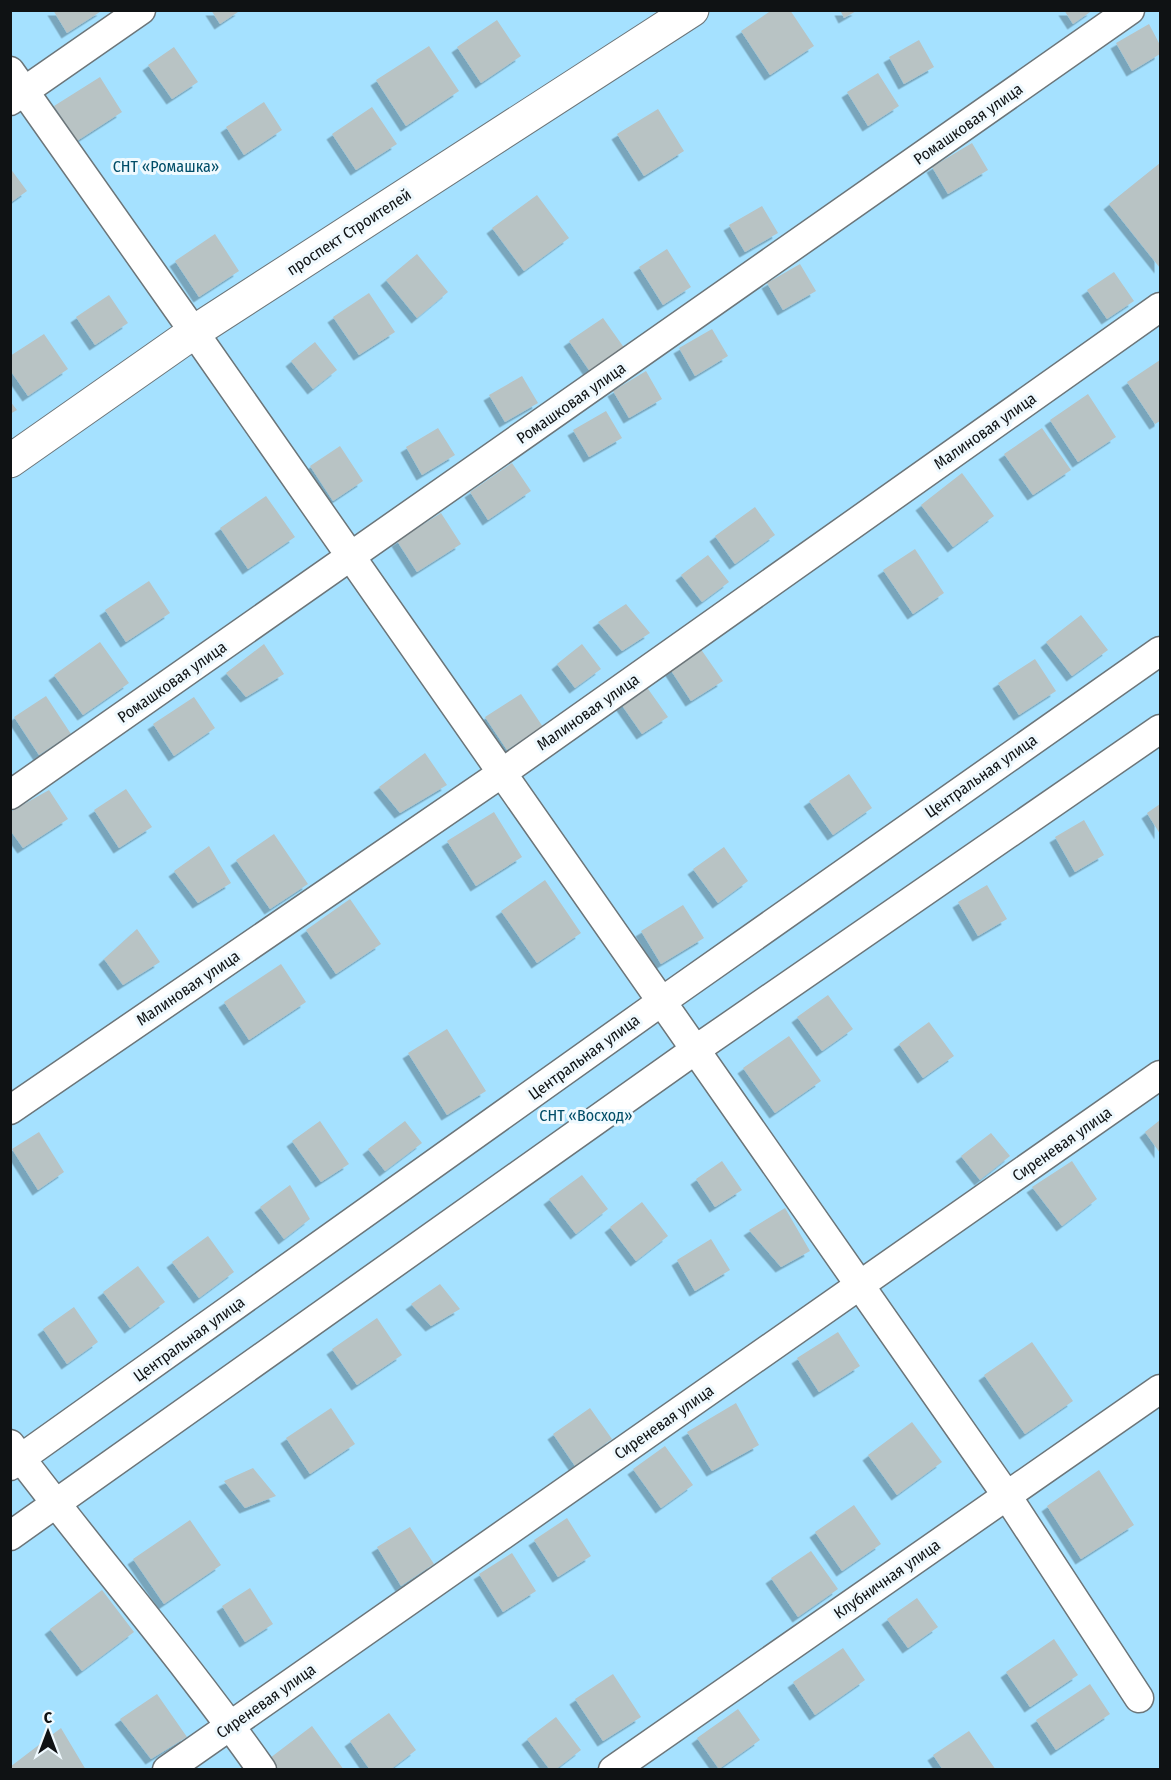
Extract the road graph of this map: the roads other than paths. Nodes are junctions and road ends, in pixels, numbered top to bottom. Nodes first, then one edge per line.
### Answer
1 (141, 10) edge
2 (692, 10) edge
3 (1130, 10) edge
4 (15, 88) edge
5 (1161, 307) edge
6 (194, 332) junction
7 (10, 461) edge
8 (351, 557) junction
9 (1161, 651) edge
10 (1161, 729) edge
11 (502, 773) junction
12 (10, 795) edge
13 (661, 1002) junction
14 (695, 1050) junction
15 (1161, 1075) edge
16 (10, 1110) edge
17 (860, 1285) junction
18 (1161, 1389) edge
19 (14, 1457) edge
20 (1007, 1496) junction
21 (56, 1504) junction
22 (10, 1536) edge
23 (1139, 1698) dead end
24 (231, 1725) junction
25 (167, 1770) edge
26 (262, 1770) edge
27 (613, 1770) edge

1 - 4 street
2 - 6 street, проспект Строителей
3 - 8 street, Ромашковая улица
4 - 6 street
5 - 11 street, Малиновая улица
6 - 7 street, проспект Строителей
6 - 8 street
8 - 11 street
8 - 12 street, Ромашковая улица
9 - 13 street, Центральная улица
10 - 14 street
11 - 13 street
11 - 16 street, Малиновая улица
13 - 14 street
13 - 19 street, Центральная улица
14 - 17 street
14 - 21 street
15 - 17 street, Сиреневая улица
17 - 20 street
17 - 24 street, Сиреневая улица
18 - 20 street, Клубничная улица
19 - 21 street
20 - 23 street
20 - 27 street, Клубничная улица
21 - 22 street
21 - 24 street
24 - 25 street, Сиреневая улица
24 - 26 street

